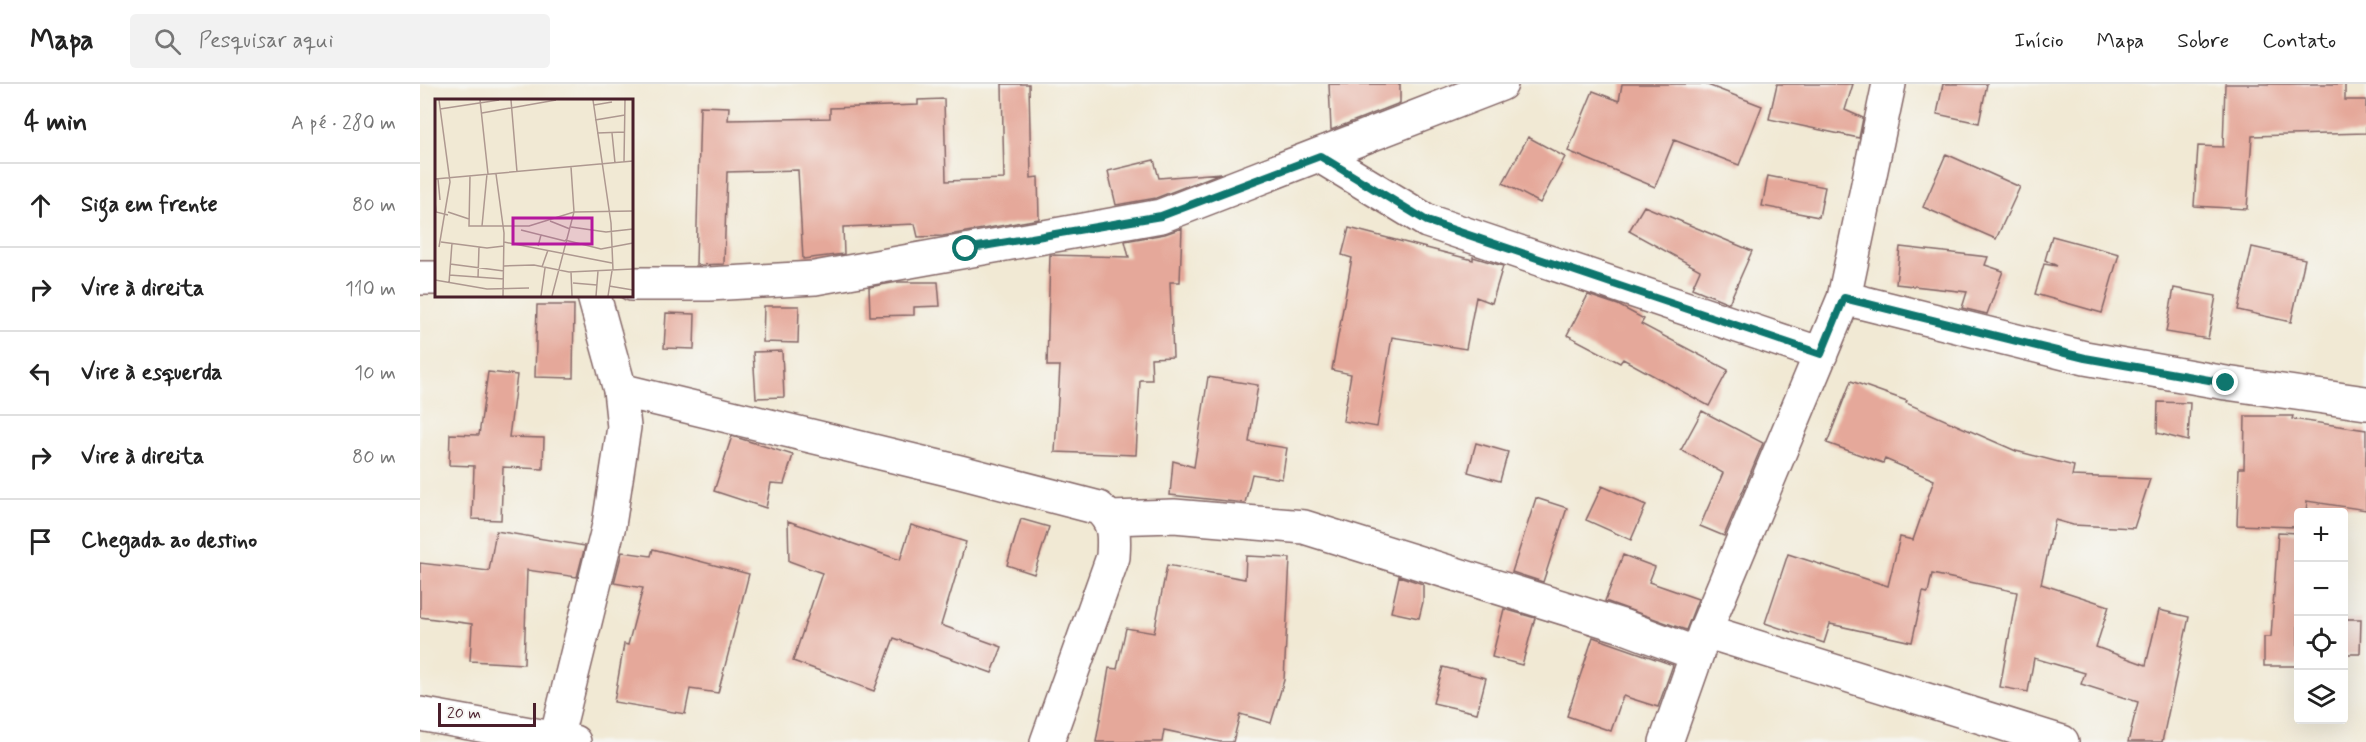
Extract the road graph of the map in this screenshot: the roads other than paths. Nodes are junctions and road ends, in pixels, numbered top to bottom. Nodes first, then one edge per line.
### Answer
1 (1501, 84) edge
2 (1889, 84) edge
3 (1320, 156) junction
4 (633, 284) edge
5 (594, 297) edge
6 (1844, 298) junction
7 (1821, 354) junction
8 (620, 390) junction
9 (2366, 403) edge
10 (1110, 518) junction
11 (1701, 642) junction
12 (420, 714) edge
13 (565, 740) edge
14 (1047, 742) edge
15 (1666, 742) edge
16 (2062, 742) edge

1 - 3 street
2 - 6 street
3 - 4 street
3 - 7 street
5 - 8 street
6 - 7 street
6 - 9 street
7 - 11 street
8 - 10 street
8 - 13 street
10 - 11 street
10 - 14 street
11 - 15 street
11 - 16 street
12 - 13 street

